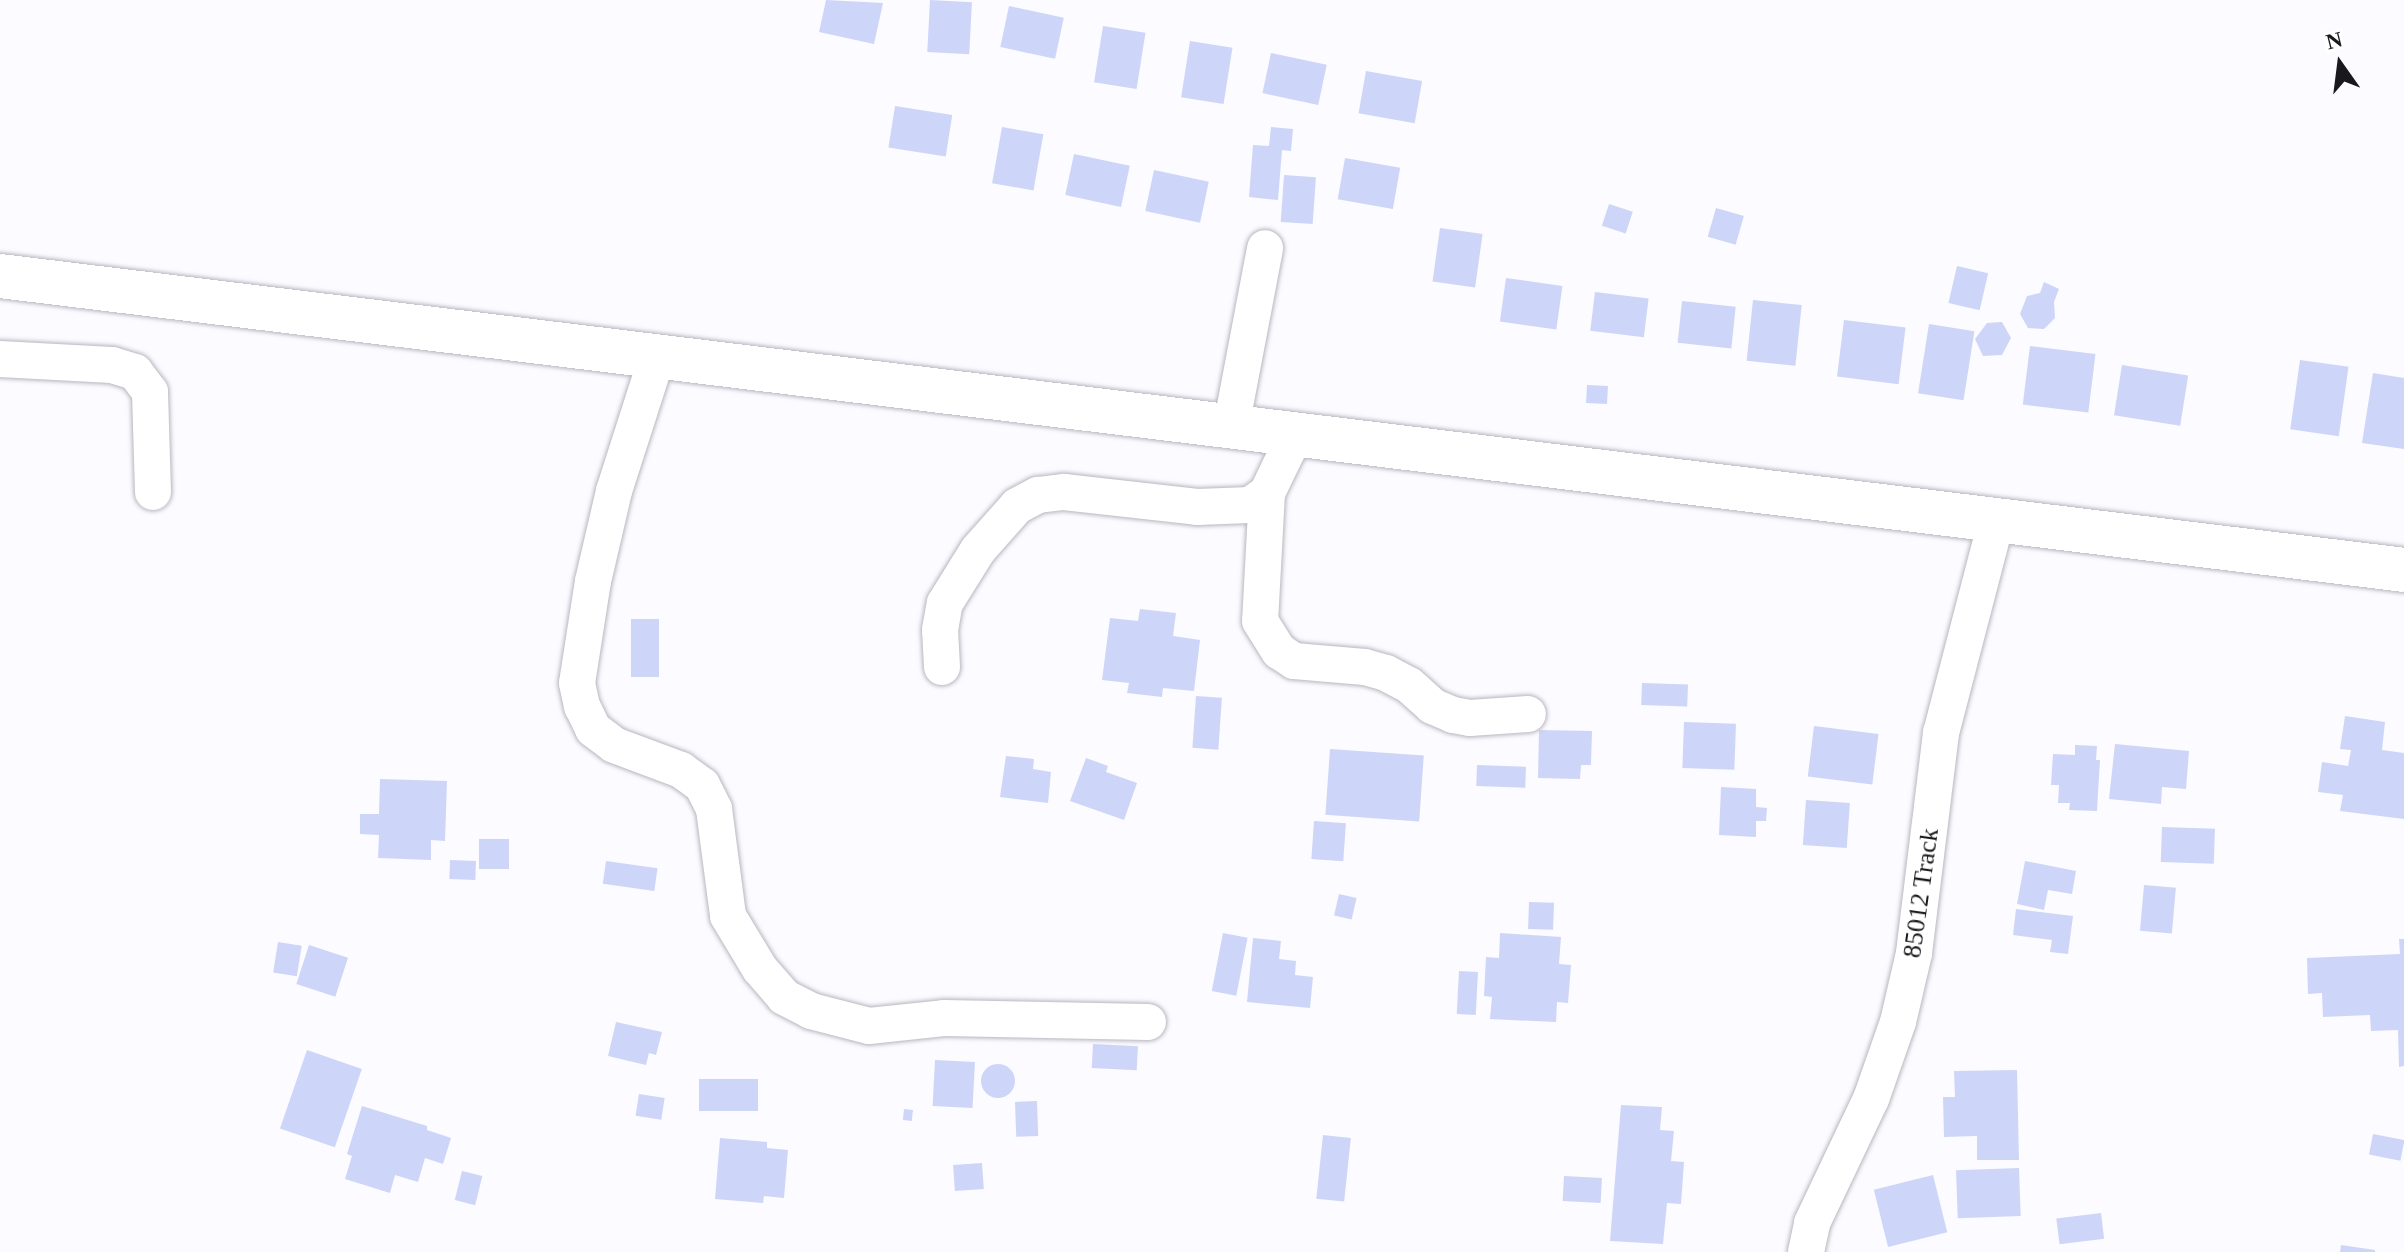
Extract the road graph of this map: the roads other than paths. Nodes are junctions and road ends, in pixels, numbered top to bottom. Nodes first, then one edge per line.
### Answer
1 (1265, 248) dead end
2 (0, 276) edge
3 (657, 357) junction
4 (0, 359) edge
5 (1231, 427) junction
6 (1295, 435) junction
7 (153, 492) dead end
8 (1267, 493) junction
9 (1996, 522) junction
10 (2404, 570) edge
11 (942, 667) dead end
12 (1528, 714) dead end
13 (1148, 1022) dead end
14 (1806, 1252) edge

1 - 5 street
2 - 3 street
3 - 5 street
3 - 13 street
4 - 7 street
5 - 6 street
6 - 8 street
6 - 9 street
8 - 11 street
8 - 12 street
9 - 10 street
9 - 14 street, 85012 Track

